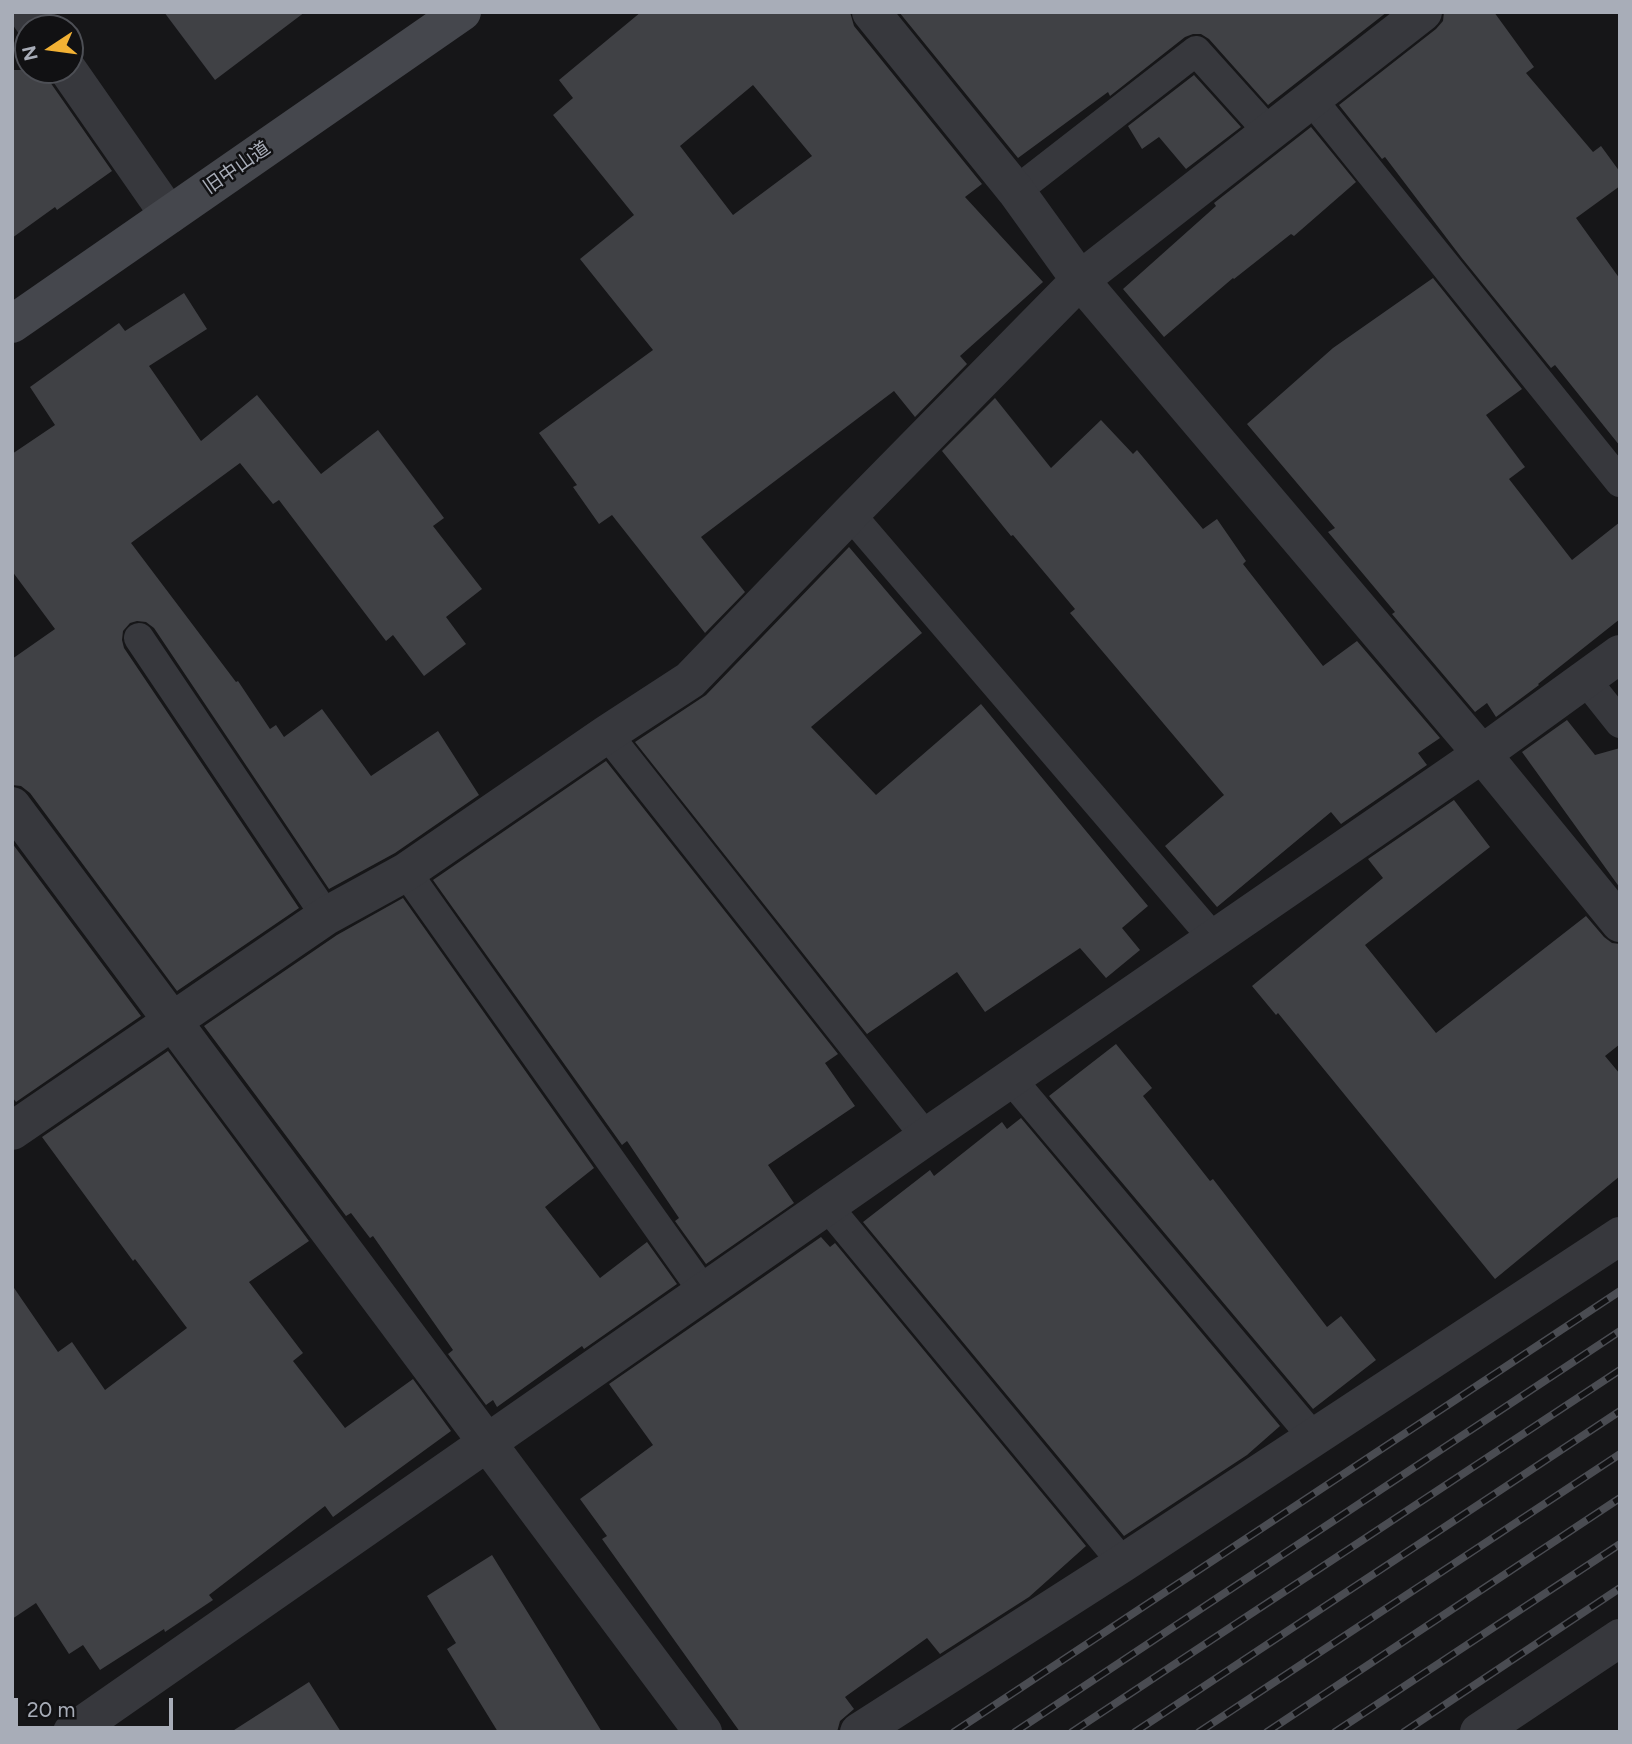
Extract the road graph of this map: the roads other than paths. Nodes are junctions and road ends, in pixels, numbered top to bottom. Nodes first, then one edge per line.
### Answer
1 (463, 12) edge
2 (871, 12) edge
3 (1423, 12) edge
4 (78, 84) edge
5 (1312, 100) junction
6 (1269, 132) junction
7 (1016, 191) junction
8 (169, 215) junction
9 (1080, 280) junction
10 (12, 324) edge
11 (1620, 482) edge
12 (850, 514) junction
13 (139, 638) dead end
14 (1620, 653) edge
15 (1585, 679) junction
16 (1620, 723) edge
17 (607, 734) junction
18 (1482, 754) junction
19 (12, 806) edge
20 (406, 872) junction
21 (326, 916) junction
22 (1620, 923) edge
23 (1214, 939) junction
24 (172, 1020) junction
25 (1010, 1079) junction
26 (12, 1131) edge
27 (926, 1137) junction
28 (827, 1206) junction
29 (1620, 1236) edge
30 (704, 1292) junction
31 (1313, 1437) junction
32 (487, 1443) junction
33 (1123, 1563) junction
34 (1620, 1638) edge
35 (72, 1732) edge
36 (702, 1732) edge
37 (859, 1732) edge
38 (1479, 1732) edge

1 - 8 main road, 旧中山道
2 - 7 street
3 - 5 street
4 - 8 street
5 - 6 street
5 - 11 lane
6 - 7 lane
6 - 9 street
7 - 9 street
8 - 10 main road, 旧中山道
9 - 12 street
9 - 18 street
12 - 17 street
12 - 23 lane
13 - 21 lane
14 - 15 street
15 - 16 lane
15 - 18 street
17 - 20 street
17 - 27 lane
18 - 22 street
18 - 23 street
19 - 24 street
20 - 21 street
20 - 30 lane
21 - 24 street
23 - 25 street
24 - 26 street
24 - 32 street
25 - 27 street
25 - 31 lane
27 - 28 street
28 - 30 street
28 - 33 lane
29 - 31 street
30 - 32 street
31 - 33 street
32 - 35 street
32 - 36 street
33 - 37 street
34 - 38 street

